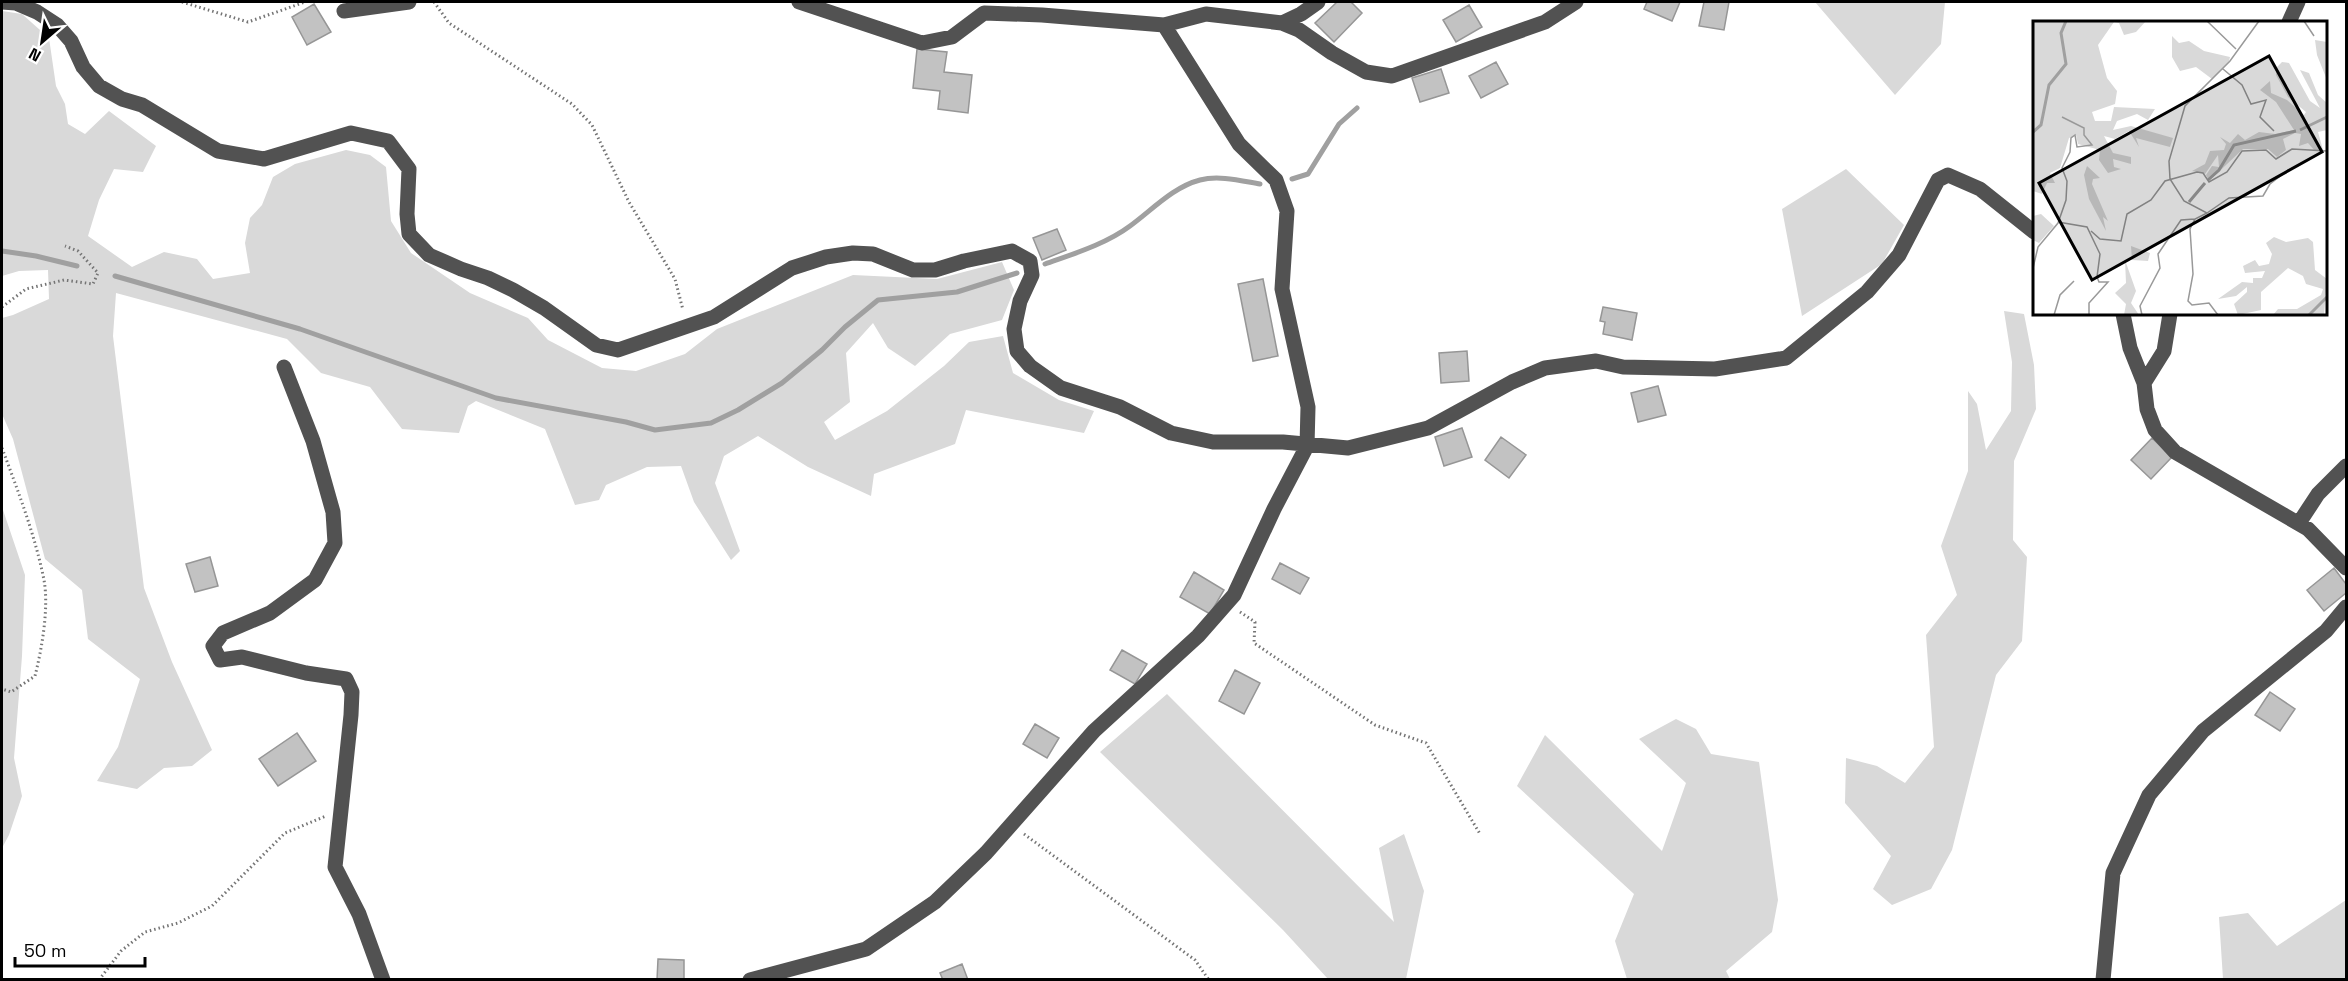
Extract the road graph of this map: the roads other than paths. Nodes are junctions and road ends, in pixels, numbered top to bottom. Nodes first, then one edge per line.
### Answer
1 (2, 2) edge
2 (409, 2) edge
3 (799, 2) edge
4 (1318, 2) edge
5 (1576, 2) edge
6 (2298, 2) edge
7 (344, 11) dead end
8 (2289, 21) edge
9 (1282, 23) junction
10 (1164, 25) junction
11 (2033, 231) edge
12 (2123, 315) edge
13 (2170, 315) edge
14 (284, 367) dead end
15 (2144, 383) junction
16 (1307, 446) junction
17 (2346, 466) edge
18 (2299, 523) junction
19 (2346, 568) edge
20 (2346, 607) edge
21 (383, 980) edge
22 (750, 980) edge
23 (2103, 980) edge

1 - 16 street
2 - 7 street
3 - 10 street
4 - 9 street
5 - 9 street
6 - 8 street
9 - 10 street
10 - 16 street
11 - 16 street
12 - 15 street
13 - 15 street
14 - 21 street
15 - 18 street
16 - 22 street
17 - 18 street
18 - 19 street
20 - 23 street

